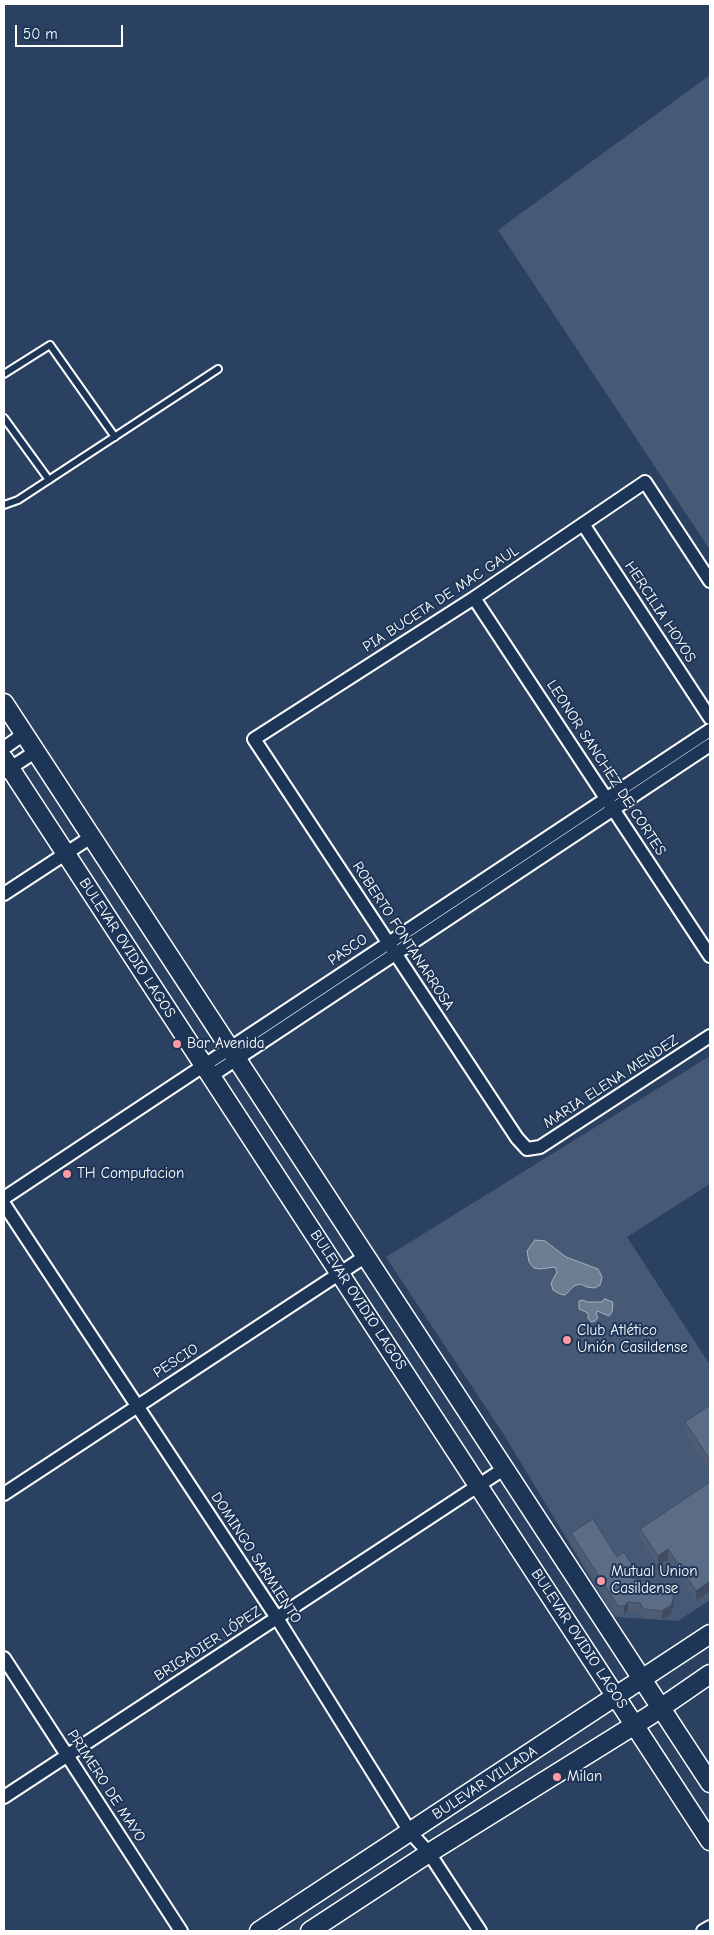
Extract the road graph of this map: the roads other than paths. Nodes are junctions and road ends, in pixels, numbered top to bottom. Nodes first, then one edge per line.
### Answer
1 (218, 370) dead end
2 (4, 374) edge
3 (4, 418) edge
4 (115, 437) junction
5 (49, 480) junction
6 (4, 505) edge
7 (583, 524) junction
8 (710, 581) edge
9 (474, 598) junction
10 (4, 703) edge
11 (710, 718) edge
12 (710, 730) edge
13 (24, 734) junction
14 (254, 739) joint
15 (710, 744) edge
16 (4, 748) edge
17 (35, 752) junction
18 (6, 766) edge
19 (610, 804) junction
20 (91, 837) junction
21 (65, 854) junction
22 (4, 894) edge
23 (389, 943) junction
24 (396, 955) junction
25 (710, 956) edge
26 (710, 1036) edge
27 (234, 1054) junction
28 (208, 1071) junction
29 (527, 1149) joint
30 (4, 1198) edge
31 (4, 1204) edge
32 (366, 1256) junction
33 (340, 1273) junction
34 (137, 1406) junction
35 (505, 1468) junction
36 (479, 1485) junction
37 (4, 1494) edge
38 (277, 1618) junction
39 (710, 1634) edge
40 (4, 1658) edge
41 (710, 1674) edge
42 (643, 1679) junction
43 (617, 1696) junction
44 (662, 1707) junction
45 (635, 1724) junction
46 (67, 1756) junction
47 (710, 1783) edge
48 (4, 1797) edge
49 (410, 1832) junction
50 (710, 1841) edge
51 (429, 1854) junction
52 (710, 1927) edge
53 (181, 1931) edge
54 (258, 1931) edge
55 (310, 1931) edge
56 (480, 1931) edge
57 (703, 1931) edge

1 - 4 lane
2 - 4 lane
3 - 5 lane
4 - 5 lane
5 - 6 lane
7 - 8 street, PIA BUCETA DE MAC GAUL
7 - 9 street, PIA BUCETA DE MAC GAUL
7 - 11 street, HERCILIA HOYOS
9 - 14 street, PIA BUCETA DE MAC GAUL
9 - 19 street, LEONOR SANCHEZ DE CORTES
10 - 13 main road, BULEVAR OVIDIO LAGOS
12 - 19 street, PASCO
13 - 16 street
13 - 17 main road, BULEVAR OVIDIO LAGOS
14 - 23 street, ROBERTO FONTANARROSA
15 - 19 street, PASCO
17 - 18 street
17 - 20 main road, BULEVAR OVIDIO LAGOS
18 - 21 main road, BULEVAR OVIDIO LAGOS
19 - 23 street, PASCO
19 - 24 street, PASCO
19 - 25 street, LEONOR SANCHEZ DE CORTES
20 - 21 street
20 - 27 main road, BULEVAR OVIDIO LAGOS
21 - 22 street
21 - 28 main road, BULEVAR OVIDIO LAGOS
23 - 24 street, ROBERTO FONTANARROSA
23 - 27 street, PASCO
24 - 27 street, PASCO
24 - 29 street, ROBERTO FONTANARROSA
26 - 29 street, MARIA ELENA MENDEZ
27 - 28 street, PASCO
27 - 32 main road, BULEVAR OVIDIO LAGOS
28 - 30 street, PASCO
28 - 33 main road, BULEVAR OVIDIO LAGOS
31 - 34 street, DOMINGO SARMIENTO
32 - 33 street, PESCIO
32 - 35 main road, BULEVAR OVIDIO LAGOS
33 - 34 street, PESCIO
33 - 36 main road, BULEVAR OVIDIO LAGOS
34 - 37 street, PESCIO
34 - 38 street, DOMINGO SARMIENTO
35 - 36 street, BRIGADIER LÓPEZ
35 - 42 main road, BULEVAR OVIDIO LAGOS
36 - 38 street, BRIGADIER LÓPEZ
36 - 43 main road, BULEVAR OVIDIO LAGOS
38 - 46 street, BRIGADIER LÓPEZ
38 - 49 street, DOMINGO SARMIENTO
39 - 42 main road, BULEVAR VILLADA
40 - 46 street, PRIMERO DE MAYO
41 - 44 main road, BULEVAR VILLADA
42 - 43 main road, BULEVAR VILLADA
42 - 44 main road, BULEVAR OVIDIO LAGOS
43 - 45 main road, BULEVAR OVIDIO LAGOS
43 - 49 main road, BULEVAR VILLADA
44 - 45 main road, BULEVAR VILLADA
44 - 47 main road, BULEVAR OVIDIO LAGOS
45 - 50 main road, BULEVAR OVIDIO LAGOS
45 - 51 main road, BULEVAR VILLADA
46 - 48 street, BRIGADIER LÓPEZ
46 - 53 street, PRIMERO DE MAYO
49 - 51 street, DOMINGO SARMIENTO
49 - 54 main road, BULEVAR VILLADA
51 - 55 main road, BULEVAR VILLADA
51 - 56 street, DOMINGO SARMIENTO
52 - 57 street

